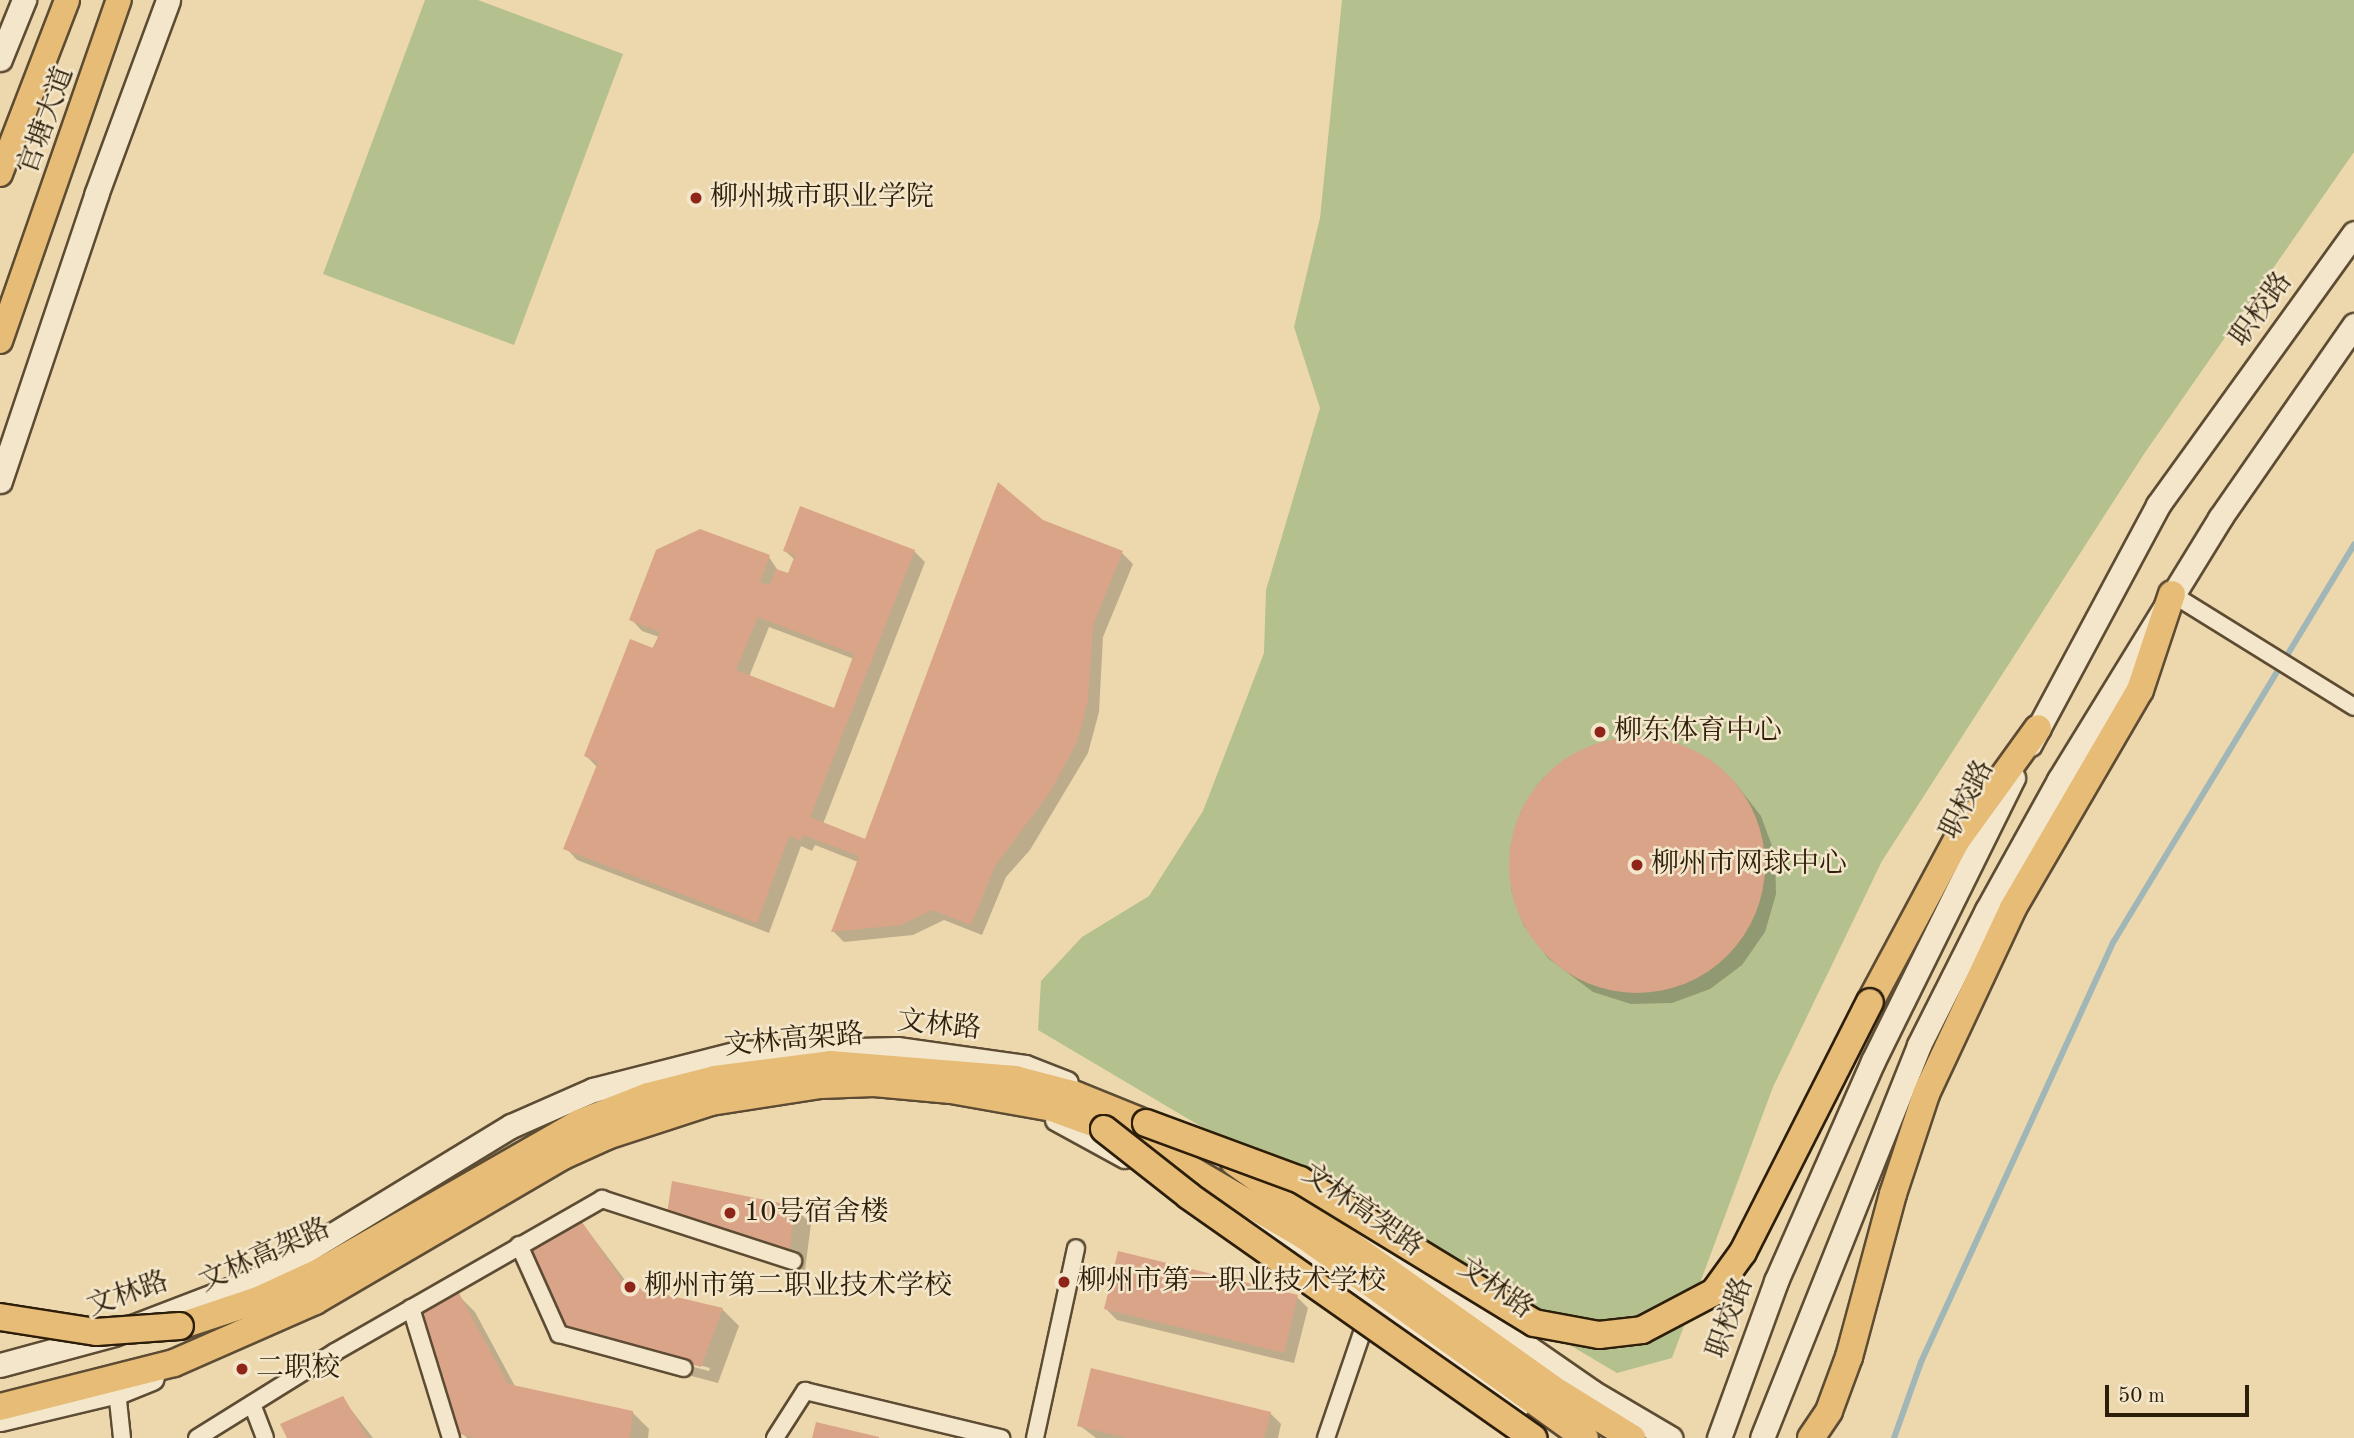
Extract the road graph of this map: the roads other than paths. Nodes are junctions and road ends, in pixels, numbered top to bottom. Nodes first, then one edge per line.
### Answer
1 (24, 0) edge
2 (67, 0) edge
3 (120, 0) edge
4 (132, 0) edge
5 (169, 0) edge
6 (0, 59) edge
7 (100, 63) junction
8 (0, 174) edge
9 (2354, 233) edge
10 (2354, 325) edge
11 (0, 341) edge
12 (0, 481) edge
13 (2172, 594) junction
14 (2354, 707) edge
15 (2039, 728) junction
16 (1146, 1123) junction
17 (1104, 1129) junction
18 (519, 1245) junction
19 (1076, 1248) dead end
20 (793, 1261) dead end
21 (1371, 1306) junction
22 (411, 1308) junction
23 (0, 1317) edge
24 (0, 1365) edge
25 (683, 1368) dead end
26 (117, 1391) junction
27 (252, 1404) junction
28 (0, 1407) edge
29 (0, 1419) edge
30 (122, 1438) edge
31 (197, 1438) edge
32 (265, 1438) edge
33 (451, 1438) edge
34 (775, 1438) edge
35 (1000, 1438) edge
36 (1035, 1438) edge
37 (1326, 1438) edge
38 (1533, 1438) edge
39 (1567, 1438) edge
40 (1585, 1438) edge
41 (1632, 1438) edge
42 (1670, 1438) edge
43 (1719, 1438) edge
44 (1762, 1438) edge
45 (1811, 1438) edge

1 - 6 main road
2 - 8 main road, 官塘大道
3 - 7 main road, 官塘大道
4 - 7 main road
5 - 12 main road
7 - 11 main road, 官塘大道
9 - 15 main road, 职校路
10 - 13 main road
13 - 14 street
13 - 44 main road
13 - 45 highway
15 - 16 highway, bridge
15 - 43 main road, 职校路
16 - 23 highway, 文林高架路, bridge
16 - 41 highway, 文林高架路, bridge
17 - 28 highway, 文林高架路
17 - 38 highway, bridge
17 - 40 highway, 文林高架路
18 - 20 street
18 - 22 street
18 - 25 street
19 - 36 street
21 - 26 main road
21 - 37 street
21 - 39 main road
22 - 27 street
22 - 33 street
24 - 42 main road, 文林路
26 - 29 main road
26 - 30 street
27 - 31 street
27 - 32 street
34 - 35 street

